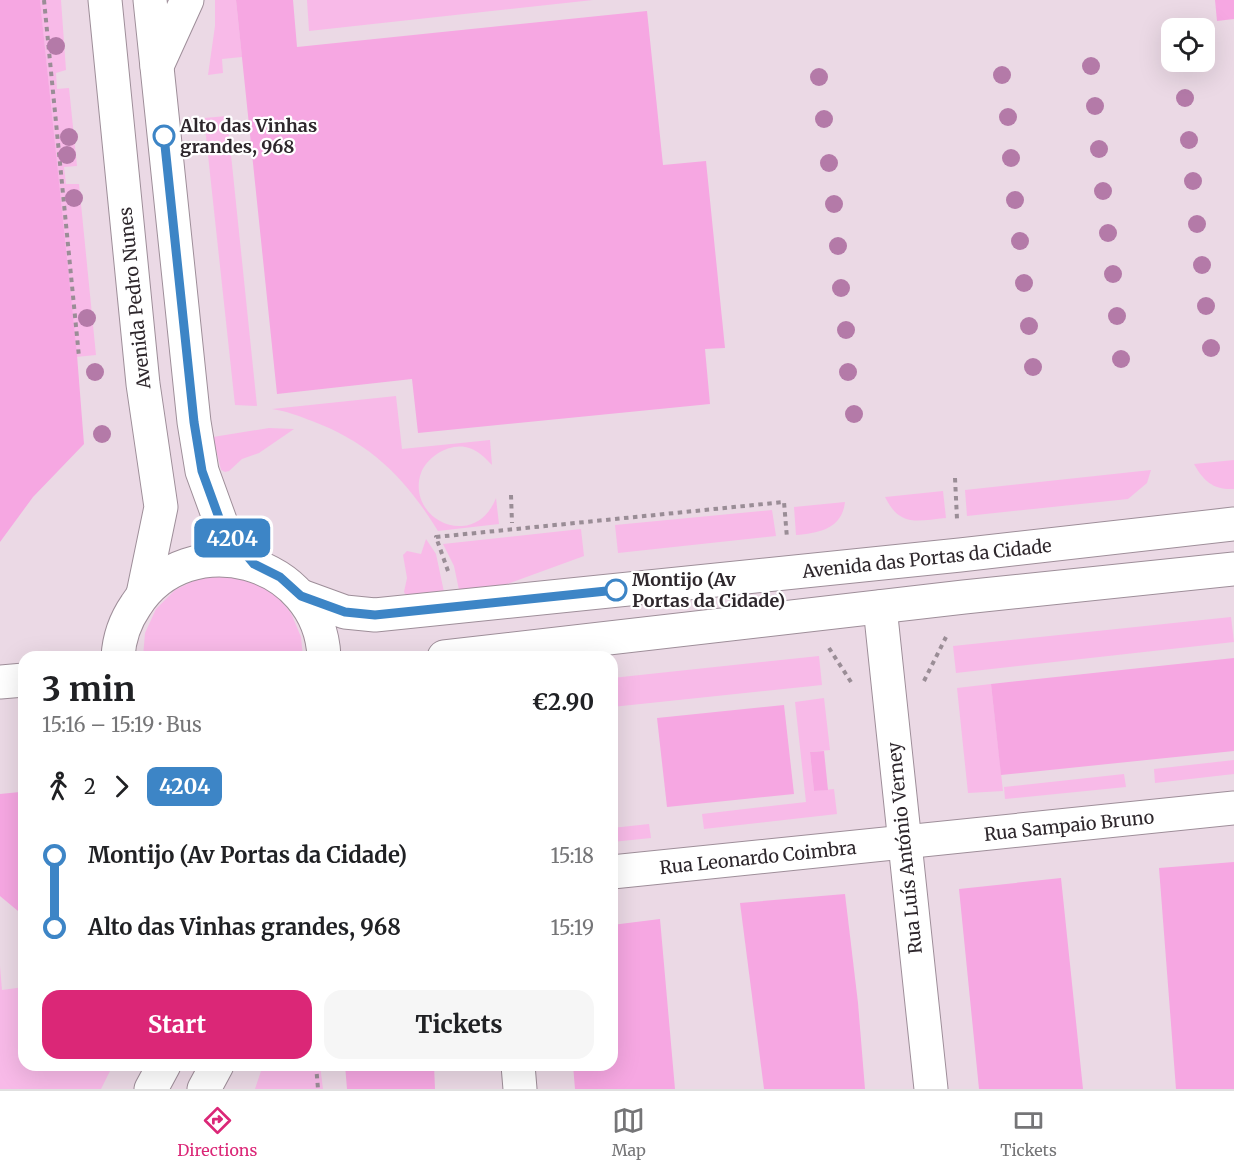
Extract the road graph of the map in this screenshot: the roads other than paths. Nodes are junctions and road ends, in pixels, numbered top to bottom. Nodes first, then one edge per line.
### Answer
1 (105, 0) edge
2 (150, 0) edge
3 (187, 0) edge
4 (156, 68) junction
5 (1234, 524) edge
6 (254, 564) junction
7 (1234, 569) edge
8 (142, 594) junction
9 (301, 596) junction
10 (880, 607) junction
11 (118, 651) edge
12 (324, 651) edge
13 (496, 651) edge
14 (18, 680) edge
15 (0, 682) edge
16 (1234, 808) edge
17 (905, 843) junction
18 (618, 871) edge
19 (161, 1071) edge
20 (214, 1071) edge
21 (518, 1071) edge
22 (151, 1089) edge
23 (204, 1089) edge
24 (520, 1089) edge
25 (931, 1089) edge

1 - 8 street, Avenida Pedro Nunes
2 - 4 street
3 - 4 street
4 - 6 street
5 - 9 street, Avenida das Portas da Cidade
6 - 8 street
6 - 9 street
7 - 10 street
8 - 11 street
9 - 12 street
10 - 13 street
10 - 17 street, Rua Luís António Verney
14 - 15 street
16 - 17 street, Rua Sampaio Bruno
17 - 18 street, Rua Leonardo Coimbra
17 - 25 street, Rua Luís António Verney
19 - 22 street
20 - 23 street
21 - 24 street

